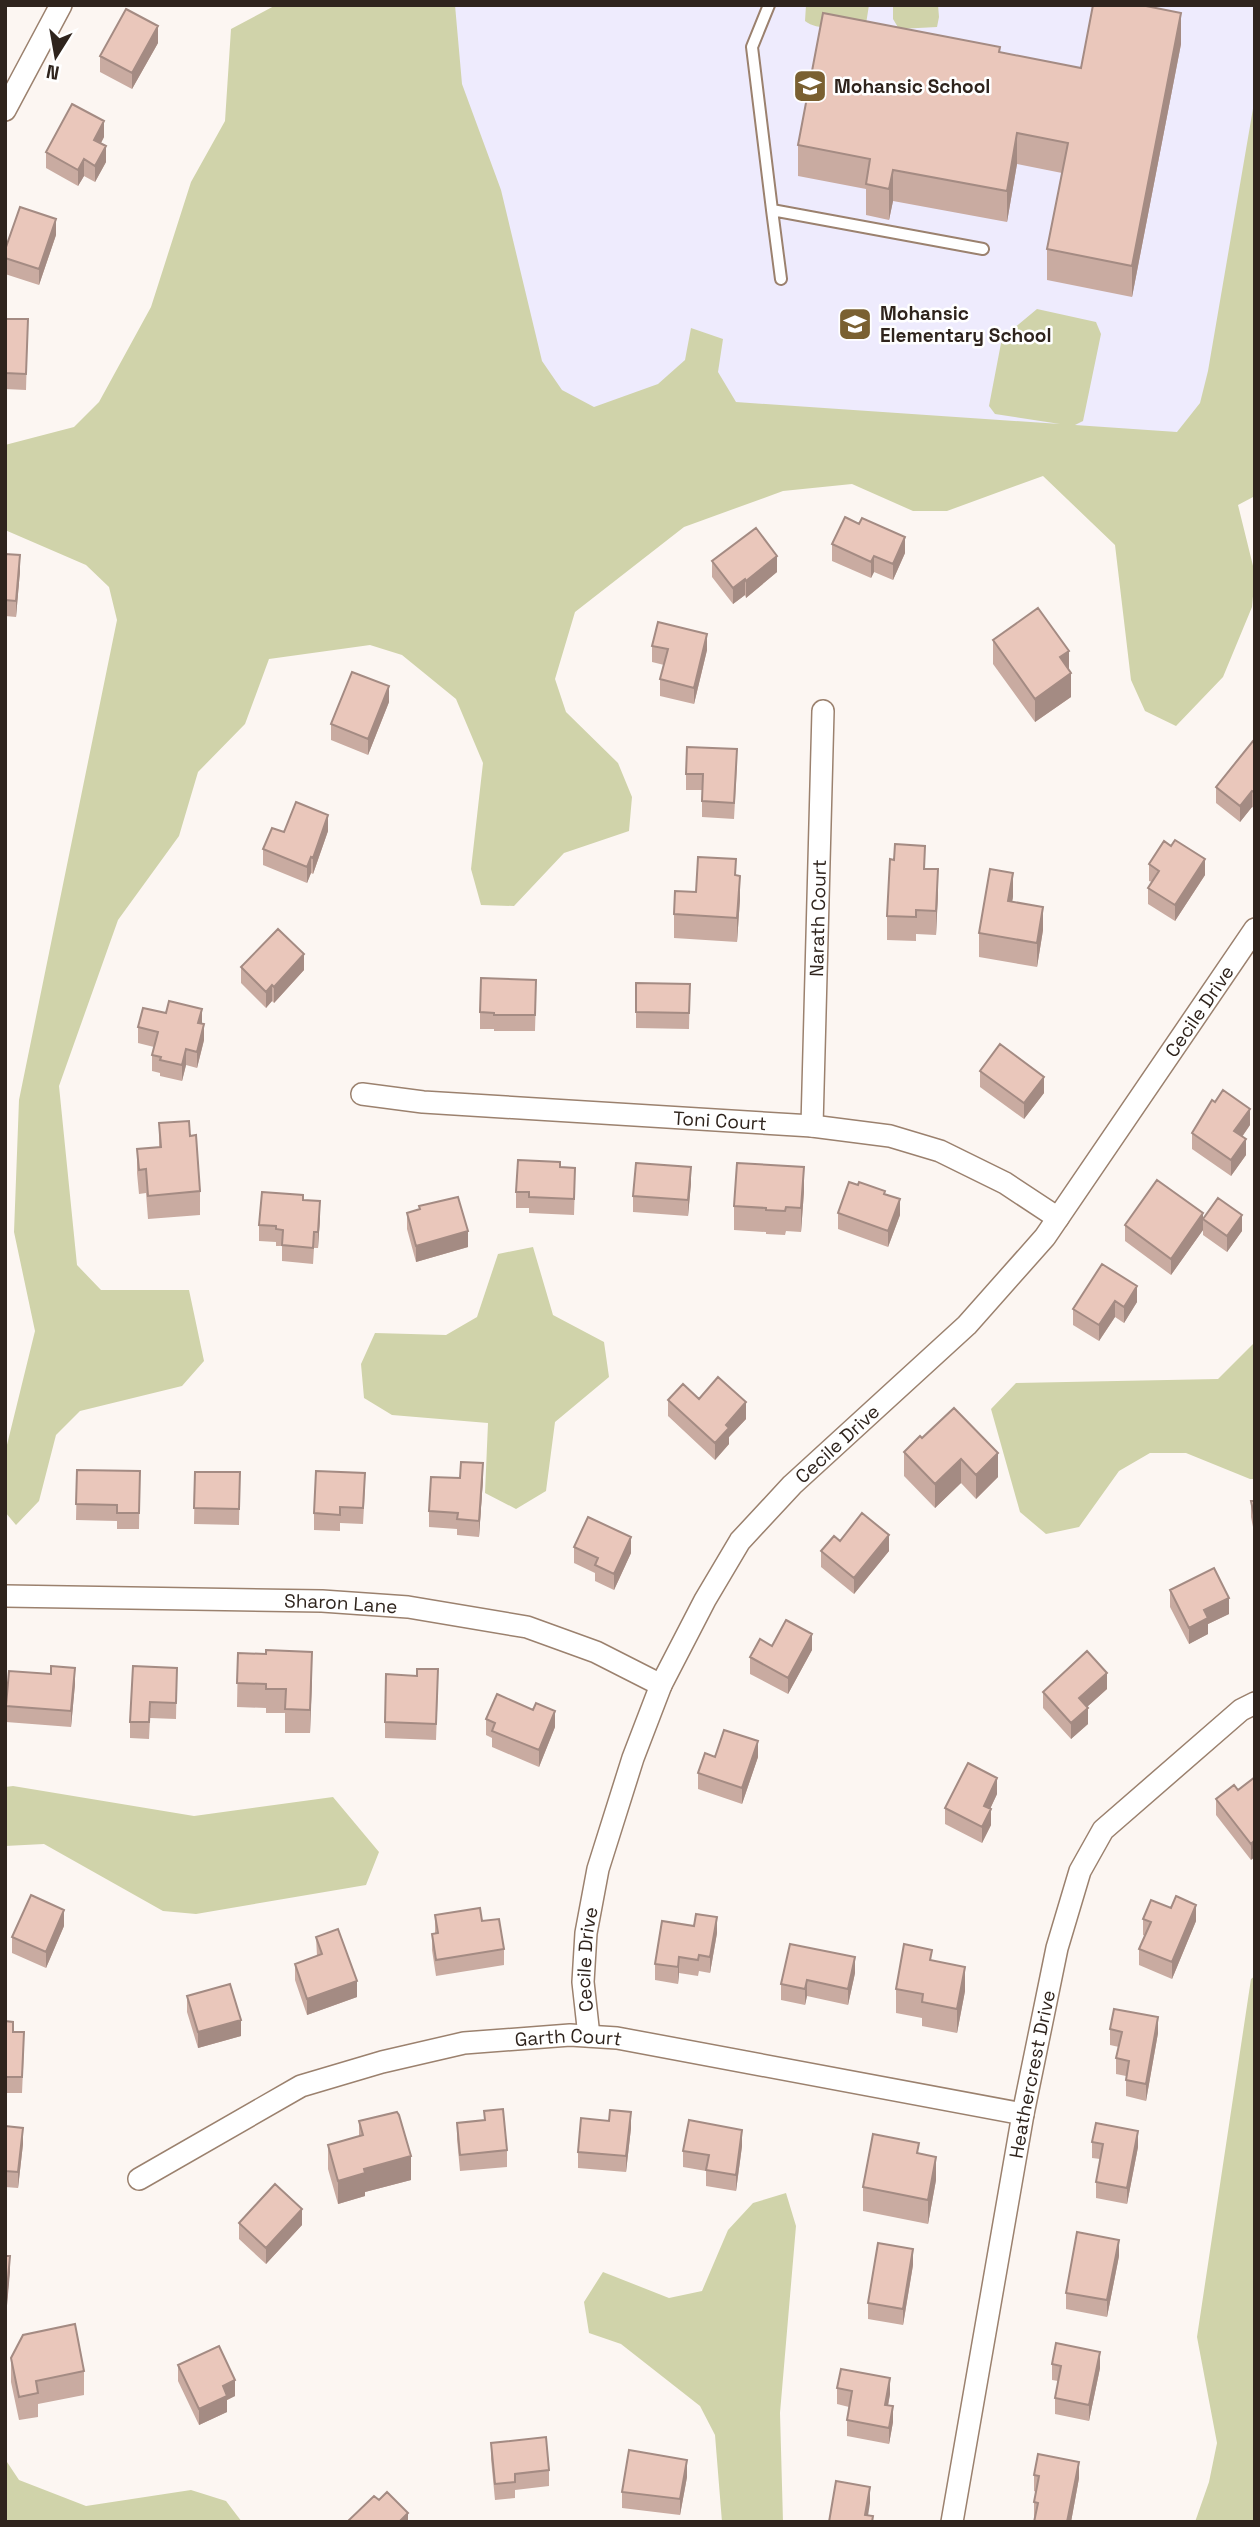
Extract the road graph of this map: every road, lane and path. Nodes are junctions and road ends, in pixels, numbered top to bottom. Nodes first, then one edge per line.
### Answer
1 (61, 5) edge
2 (769, 5) edge
3 (5, 110) edge
4 (772, 210) junction
5 (983, 249) dead end
6 (781, 279) dead end
7 (823, 711) dead end
8 (1255, 929) edge
9 (362, 1094) dead end
10 (812, 1126) junction
11 (1058, 1218) junction
12 (5, 1596) edge
13 (661, 1685) junction
14 (1255, 1703) edge
15 (589, 2036) junction
16 (1023, 2114) junction
17 (139, 2179) dead end
18 (952, 2522) edge

1 - 3 street
2 - 4 lane
4 - 5 lane
4 - 6 lane
7 - 10 street, Narath Court
8 - 11 street, Cecile Drive
9 - 10 street, Toni Court
10 - 11 street, Toni Court
11 - 13 street, Cecile Drive
12 - 13 street, Sharon Lane
13 - 15 street, Cecile Drive
14 - 16 street, Heathercrest Drive
15 - 16 street, Garth Court
15 - 17 street, Garth Court
16 - 18 street, Heathercrest Drive

